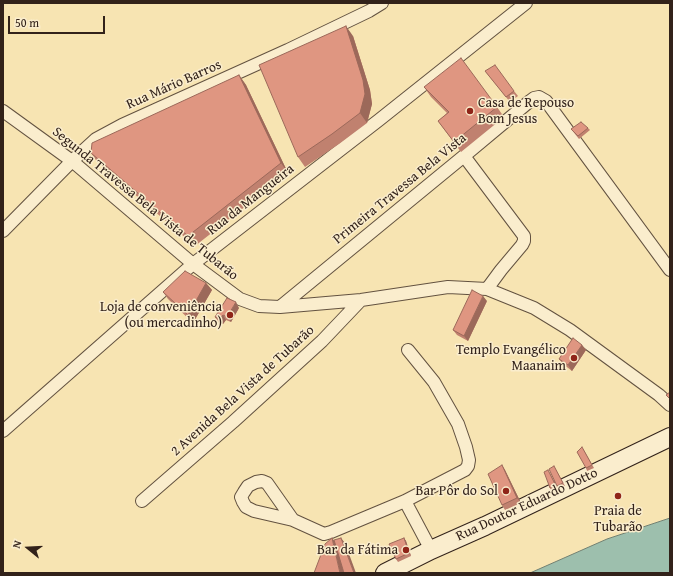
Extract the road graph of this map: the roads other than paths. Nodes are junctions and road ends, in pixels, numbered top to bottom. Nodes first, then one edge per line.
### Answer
1 (382, 3) edge
2 (526, 3) edge
3 (3, 111) edge
4 (464, 156) junction
5 (72, 161) junction
6 (3, 231) edge
7 (193, 264) junction
8 (670, 270) edge
9 (487, 289) junction
10 (361, 300) junction
11 (280, 307) junction
12 (408, 350) dead end
13 (670, 405) edge
14 (3, 431) edge
15 (670, 437) edge
16 (142, 501) dead end
17 (404, 501) junction
18 (293, 520) dead end
19 (431, 550) junction
20 (385, 573) edge

1 - 5 street, Rua Mário Barros
2 - 7 street, Rua da Mangueira
3 - 5 street, Segunda Travessa Bela Vista de Tubarão
4 - 8 street, Primeira Travessa Bela Vista
4 - 9 street
4 - 11 street, Primeira Travessa Bela Vista
5 - 6 street, Rua Mário Barros
5 - 7 street, Segunda Travessa Bela Vista de Tubarão
7 - 11 street, Segunda Travessa Bela Vista de Tubarão
7 - 14 street, Rua da Mangueira
9 - 10 street, Segunda Travessa Bela Vista de Tubarão
9 - 13 street, Segunda Travessa Bela Vista de Tubarão
10 - 11 street, Segunda Travessa Bela Vista de Tubarão
10 - 16 street, 2 Avenida Bela Vista de Tubarão
12 - 17 street
15 - 19 main road, Rua Doutor Eduardo Dotto
17 - 18 street
17 - 19 street
19 - 20 main road, Rua Doutor Eduardo Dotto

